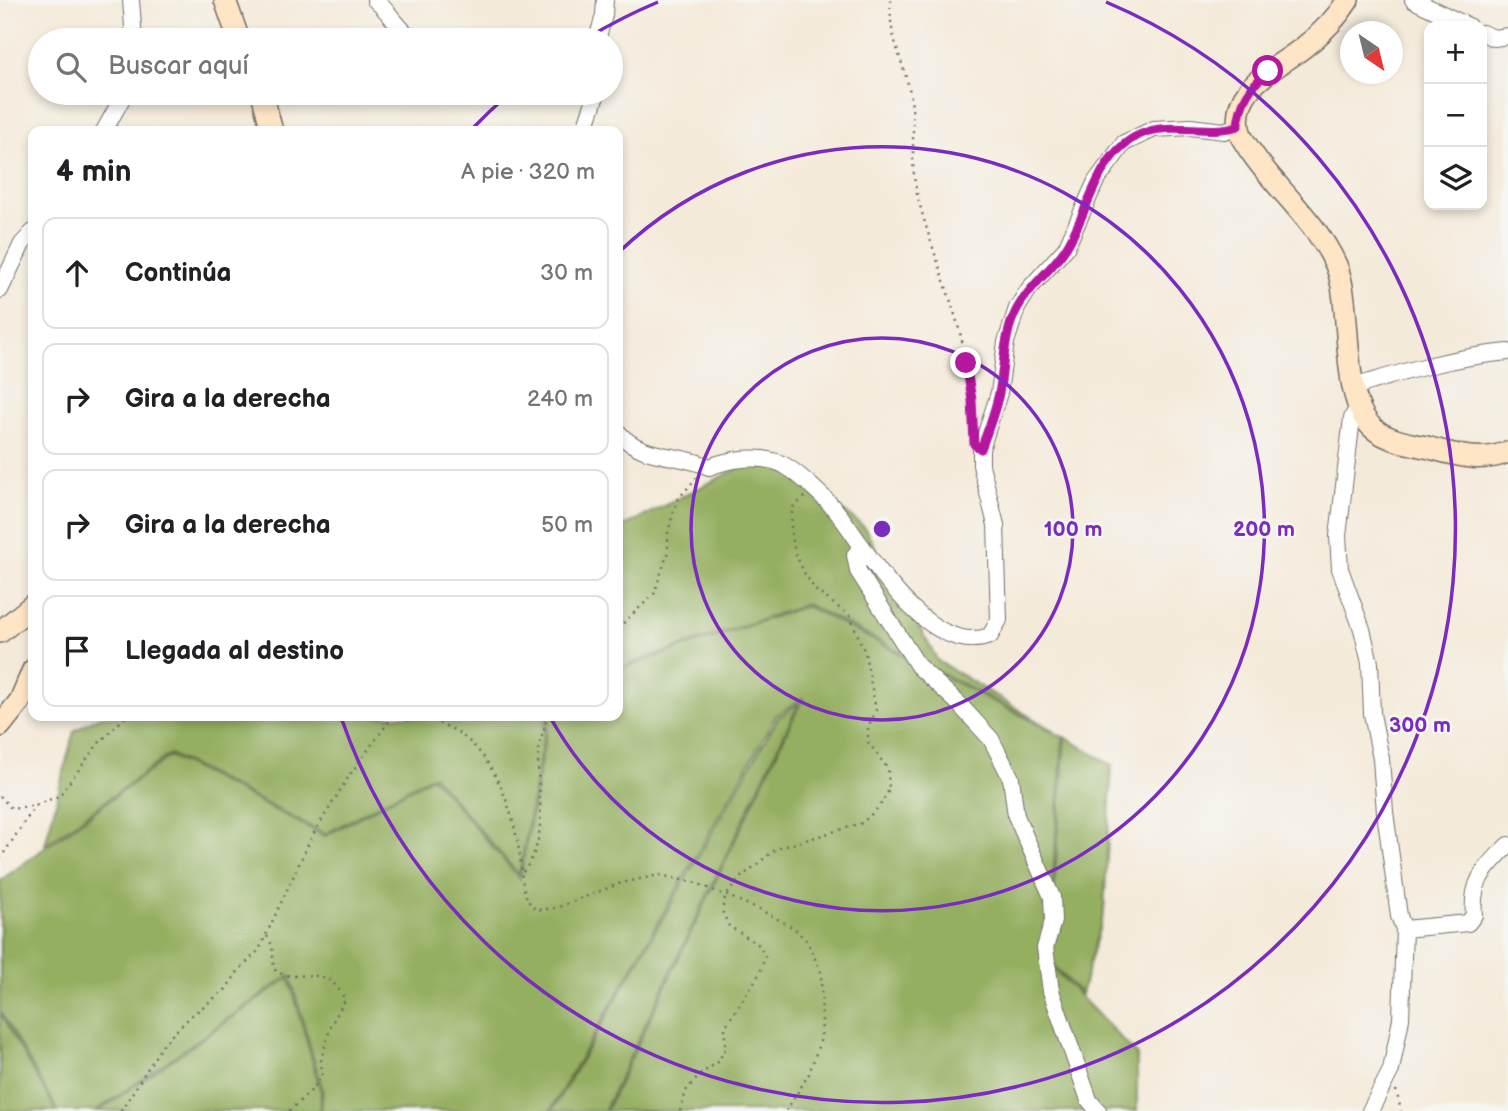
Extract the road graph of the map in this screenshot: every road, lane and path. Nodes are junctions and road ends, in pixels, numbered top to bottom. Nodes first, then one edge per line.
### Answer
1 (131, 0) edge
2 (225, 0) edge
3 (375, 0) edge
4 (605, 0) edge
5 (891, 0) edge
6 (1348, 0) edge
7 (1413, 0) edge
8 (1457, 21) edge
9 (133, 28) edge
10 (235, 28) edge
11 (400, 28) edge
12 (600, 28) edge
13 (1487, 35) edge
14 (1508, 36) edge
15 (118, 105) edge
16 (265, 105) edge
17 (593, 105) edge
18 (107, 126) edge
19 (271, 126) edge
20 (586, 126) edge
21 (1238, 126) junction
22 (28, 237) edge
23 (0, 290) edge
24 (1508, 352) edge
25 (1356, 395) junction
26 (623, 436) edge
27 (981, 449) junction
28 (1508, 452) edge
29 (709, 467) junction
30 (814, 489) junction
31 (862, 547) junction
32 (28, 609) edge
33 (623, 623) edge
34 (0, 632) edge
35 (28, 682) edge
36 (121, 721) edge
37 (389, 721) edge
38 (431, 721) edge
39 (546, 721) edge
40 (0, 726) edge
41 (0, 796) edge
42 (36, 805) junction
43 (1508, 845) edge
44 (0, 859) edge
45 (522, 872) junction
46 (725, 897) junction
47 (1404, 929) junction
48 (267, 936) junction
49 (121, 1111) edge
50 (289, 1111) edge
51 (680, 1111) edge
52 (786, 1111) edge
53 (1098, 1111) edge
54 (1370, 1111) edge

1 - 9 street
2 - 10 street
3 - 11 street
4 - 12 street
5 - 27 path
6 - 21 street
7 - 8 street
13 - 14 street
15 - 18 street
16 - 19 street
17 - 20 street
21 - 25 street
21 - 27 street
22 - 23 street
24 - 25 street
25 - 28 street
25 - 47 street
26 - 29 street
27 - 31 street
29 - 30 street
29 - 33 path
30 - 31 street
30 - 46 path
31 - 53 street
32 - 34 street
35 - 40 street
36 - 42 path
37 - 48 path
38 - 45 path
39 - 45 path
41 - 42 path
42 - 44 path
43 - 47 street
45 - 46 path
46 - 51 path
46 - 52 path
47 - 54 street
48 - 49 path
48 - 50 path

